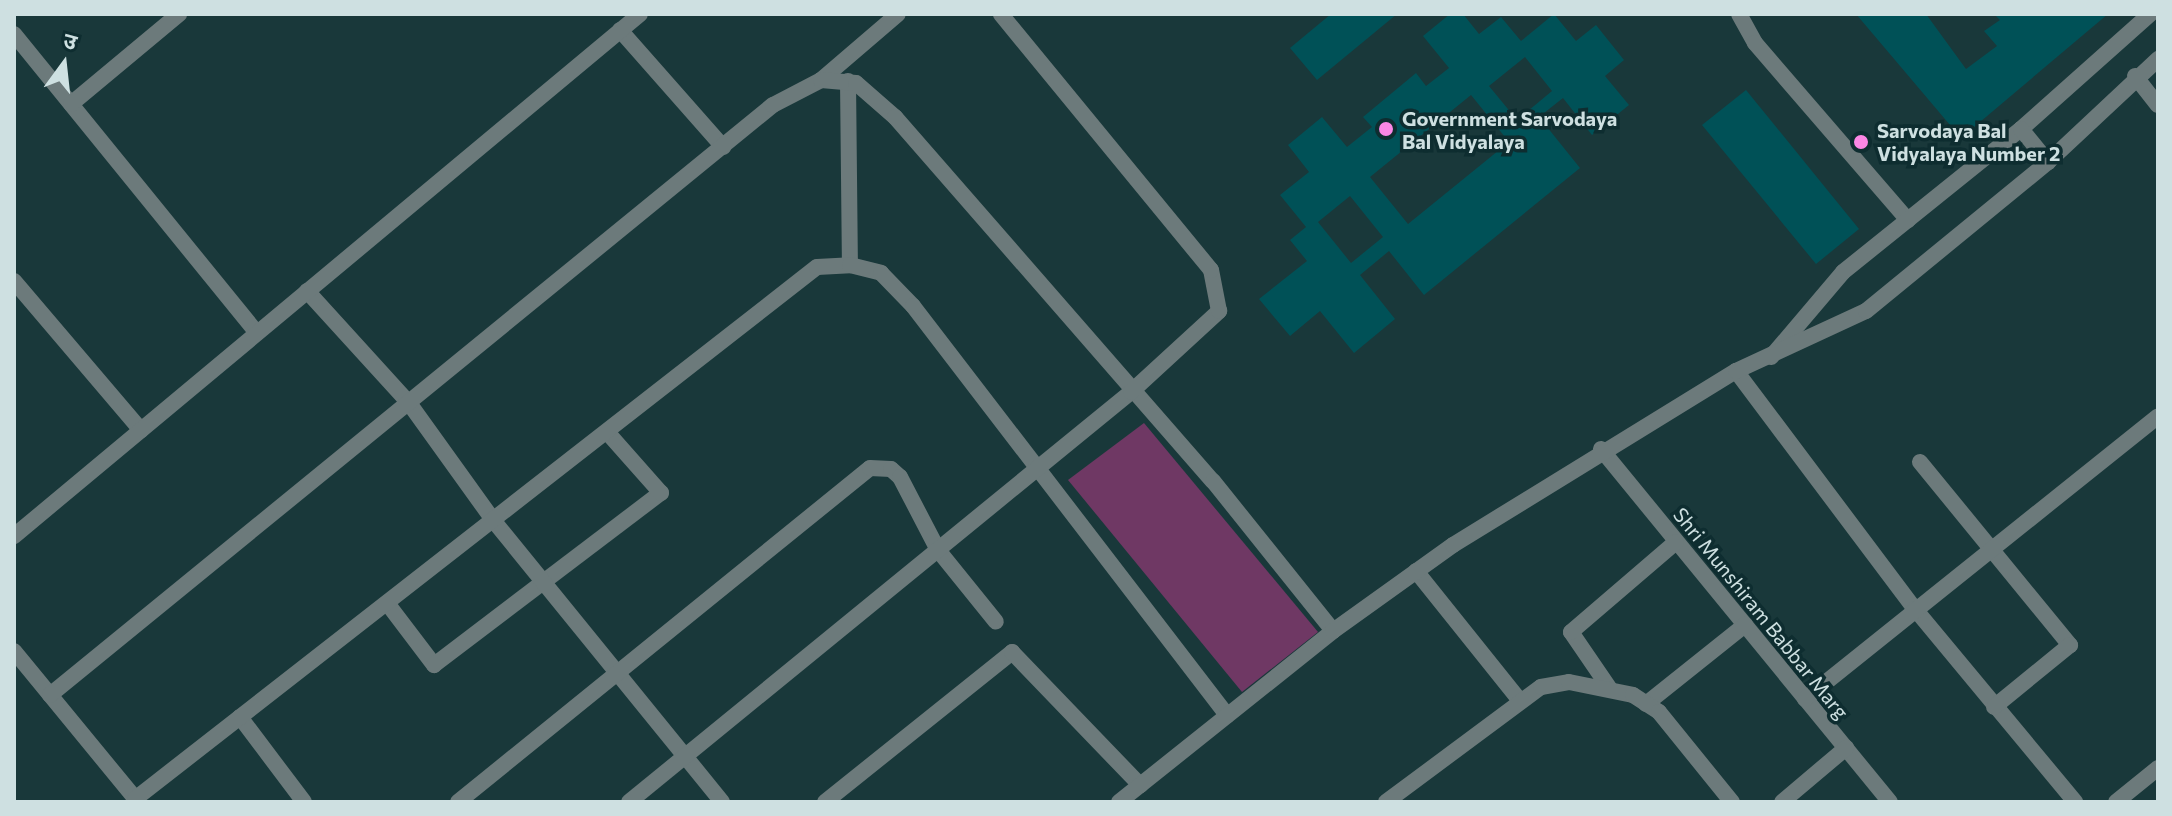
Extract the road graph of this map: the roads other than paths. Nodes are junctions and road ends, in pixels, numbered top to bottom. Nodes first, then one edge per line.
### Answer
1 (179, 14) edge
2 (640, 14) edge
3 (898, 14) edge
4 (1001, 14) edge
5 (1739, 14) edge
6 (2150, 14) edge
7 (620, 30) junction
8 (14, 34) edge
9 (2158, 59) edge
10 (2135, 76) junction
11 (821, 80) junction
12 (848, 81) junction
13 (71, 104) junction
14 (2158, 105) edge
15 (2021, 129) junction
16 (723, 147) junction
17 (2048, 162) junction
18 (1908, 220) junction
19 (850, 265) junction
20 (14, 281) edge
21 (307, 291) junction
22 (257, 333) junction
23 (1771, 357) junction
24 (1736, 371) junction
25 (1131, 392) junction
26 (409, 403) junction
27 (2158, 416) edge
28 (141, 430) junction
29 (607, 432) junction
30 (1601, 449) junction
31 (1920, 462) dead end
32 (1039, 467) junction
33 (493, 520) junction
34 (14, 536) edge
35 (1676, 542) junction
36 (1990, 549) junction
37 (938, 550) junction
38 (1416, 571) junction
39 (544, 583) junction
40 (387, 603) junction
41 (1915, 609) junction
42 (996, 622) dead end
43 (1745, 625) junction
44 (1333, 631) junction
45 (14, 651) edge
46 (617, 673) junction
47 (1610, 689) junction
48 (50, 695) junction
49 (1805, 699) junction
50 (1520, 701) junction
51 (1646, 704) junction
52 (1994, 707) junction
53 (1227, 715) junction
54 (240, 717) junction
55 (1846, 748) junction
56 (685, 756) junction
57 (2158, 768) edge
58 (1140, 785) junction
59 (136, 801) edge
60 (304, 802) edge
61 (458, 802) edge
62 (629, 802) edge
63 (722, 802) edge
64 (825, 802) edge
65 (1119, 802) edge
66 (1386, 802) edge
67 (1732, 802) edge
68 (1782, 802) edge
69 (1890, 802) edge
70 (2075, 802) edge
71 (2116, 802) edge

1 - 13 street
2 - 7 street
3 - 11 street
4 - 25 street
5 - 18 street
6 - 15 street
7 - 16 street
7 - 21 street
8 - 13 street
9 - 10 street
10 - 14 street
10 - 17 street
11 - 12 street
11 - 16 street
12 - 19 street
12 - 25 street
13 - 22 street
15 - 17 street
15 - 18 street
16 - 26 street
17 - 23 street
18 - 23 street
19 - 29 street
19 - 32 street
20 - 28 street
21 - 22 street
21 - 26 street
22 - 28 street
23 - 24 street
24 - 30 street
24 - 41 street
25 - 32 street
25 - 44 street
26 - 33 street
26 - 48 street
27 - 36 street
28 - 34 street
29 - 33 street
29 - 39 street
30 - 35 street, Shri Munshiram Babbar Marg
30 - 38 street
31 - 36 street
32 - 37 street
32 - 53 street
33 - 39 street
33 - 40 street
35 - 43 street, Shri Munshiram Babbar Marg
35 - 47 street
36 - 41 street
36 - 52 street
37 - 42 street
37 - 46 street
37 - 56 street
38 - 44 street
38 - 50 street
39 - 40 street
39 - 46 street
40 - 54 street
41 - 49 street
41 - 52 street
43 - 49 street, Shri Munshiram Babbar Marg
43 - 51 street
44 - 53 street
45 - 48 street
46 - 56 street
46 - 61 street
47 - 50 street
47 - 51 street
48 - 59 street
49 - 55 street, Shri Munshiram Babbar Marg
50 - 66 street
51 - 67 street
52 - 70 street
53 - 58 street
54 - 59 street
54 - 60 street
55 - 68 street
55 - 69 street, Shri Munshiram Babbar Marg
56 - 62 street
56 - 63 street
57 - 71 street
58 - 64 street
58 - 65 street

